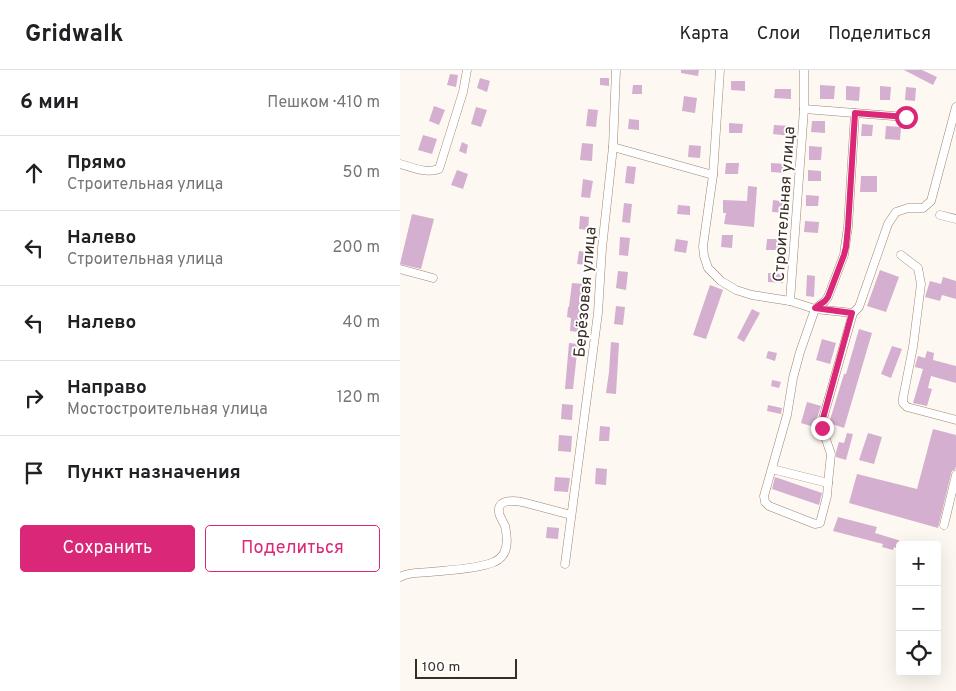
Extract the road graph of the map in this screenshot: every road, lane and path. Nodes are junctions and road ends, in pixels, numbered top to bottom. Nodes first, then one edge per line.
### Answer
1 (467, 70) edge
2 (616, 70) edge
3 (720, 70) edge
4 (804, 70) edge
5 (956, 107) edge
6 (804, 109) junction
7 (855, 113) junction
8 (906, 117) dead end
9 (613, 147) junction
10 (400, 164) edge
11 (713, 175) junction
12 (940, 215) dead end
13 (956, 219) edge
14 (901, 255) dead end
15 (400, 269) edge
16 (433, 278) dead end
17 (790, 301) junction
18 (815, 308) junction
19 (852, 313) junction
20 (956, 420) edge
21 (772, 469) junction
22 (956, 475) edge
23 (828, 483) junction
24 (571, 515) junction
25 (944, 525) dead end
26 (565, 564) dead end
27 (400, 577) edge

1 - 10 street
2 - 9 street, Берёзовая улица
3 - 11 street
4 - 6 street, Строительная улица
5 - 19 street
6 - 7 street, Строительная улица
6 - 17 street, Строительная улица
7 - 8 street, Строительная улица
7 - 18 street
9 - 11 street
9 - 24 street, Берёзовая улица
11 - 17 street
12 - 13 street
14 - 20 street
15 - 16 street
17 - 18 street
18 - 19 street
18 - 21 street
19 - 23 street
21 - 23 street
21 - 23 street
22 - 25 street
24 - 26 street, Берёзовая улица
24 - 27 street

